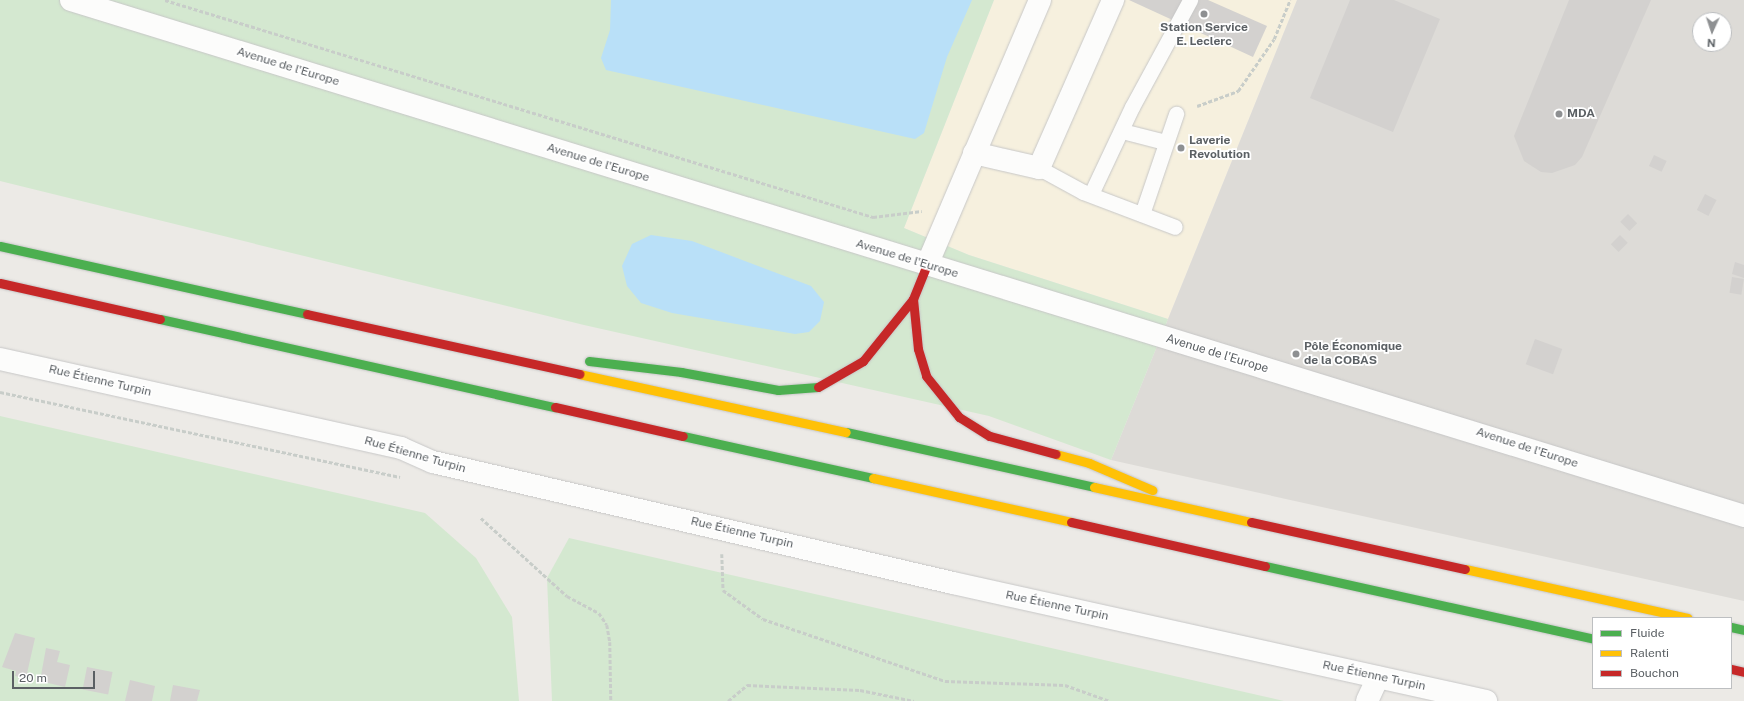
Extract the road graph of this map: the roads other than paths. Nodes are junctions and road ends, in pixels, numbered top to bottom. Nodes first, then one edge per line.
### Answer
1 (71, 0) edge
2 (1040, 0) edge
3 (1113, 0) edge
4 (1190, 0) edge
5 (1176, 114) road end
6 (1122, 132) junction
7 (1165, 142) junction
8 (974, 153) junction
9 (1039, 168) junction
10 (1091, 194) junction
11 (1142, 214) junction
12 (1175, 227) dead end
13 (0, 246) edge
14 (927, 265) junction
15 (0, 283) edge
16 (913, 300) junction
17 (472, 349) junction
18 (557, 358) dead end
19 (0, 359) edge
20 (581, 361) dead end
21 (1205, 512) junction
22 (1744, 516) edge
23 (1683, 617) edge
24 (1732, 627) edge
25 (1744, 630) edge
26 (1592, 639) edge
27 (1732, 669) edge
28 (1744, 672) edge
29 (1378, 677) junction
30 (1367, 701) edge
31 (1486, 701) edge

1 - 14 street, Avenue de l'Europe
2 - 8 street
3 - 9 street
4 - 6 lane
5 - 7 lane
6 - 7 lane
6 - 10 lane
7 - 11 lane
8 - 9 street
8 - 14 street
9 - 10 lane
10 - 11 lane
11 - 12 lane
13 - 17 highway
14 - 16 highway
14 - 22 street, Avenue de l'Europe
15 - 26 highway
16 - 20 highway
16 - 21 highway
17 - 18 highway
17 - 21 highway
19 - 29 street, Rue Étienne Turpin
21 - 23 highway
24 - 25 highway
27 - 28 highway
29 - 30 street
29 - 31 street, Rue Étienne Turpin

